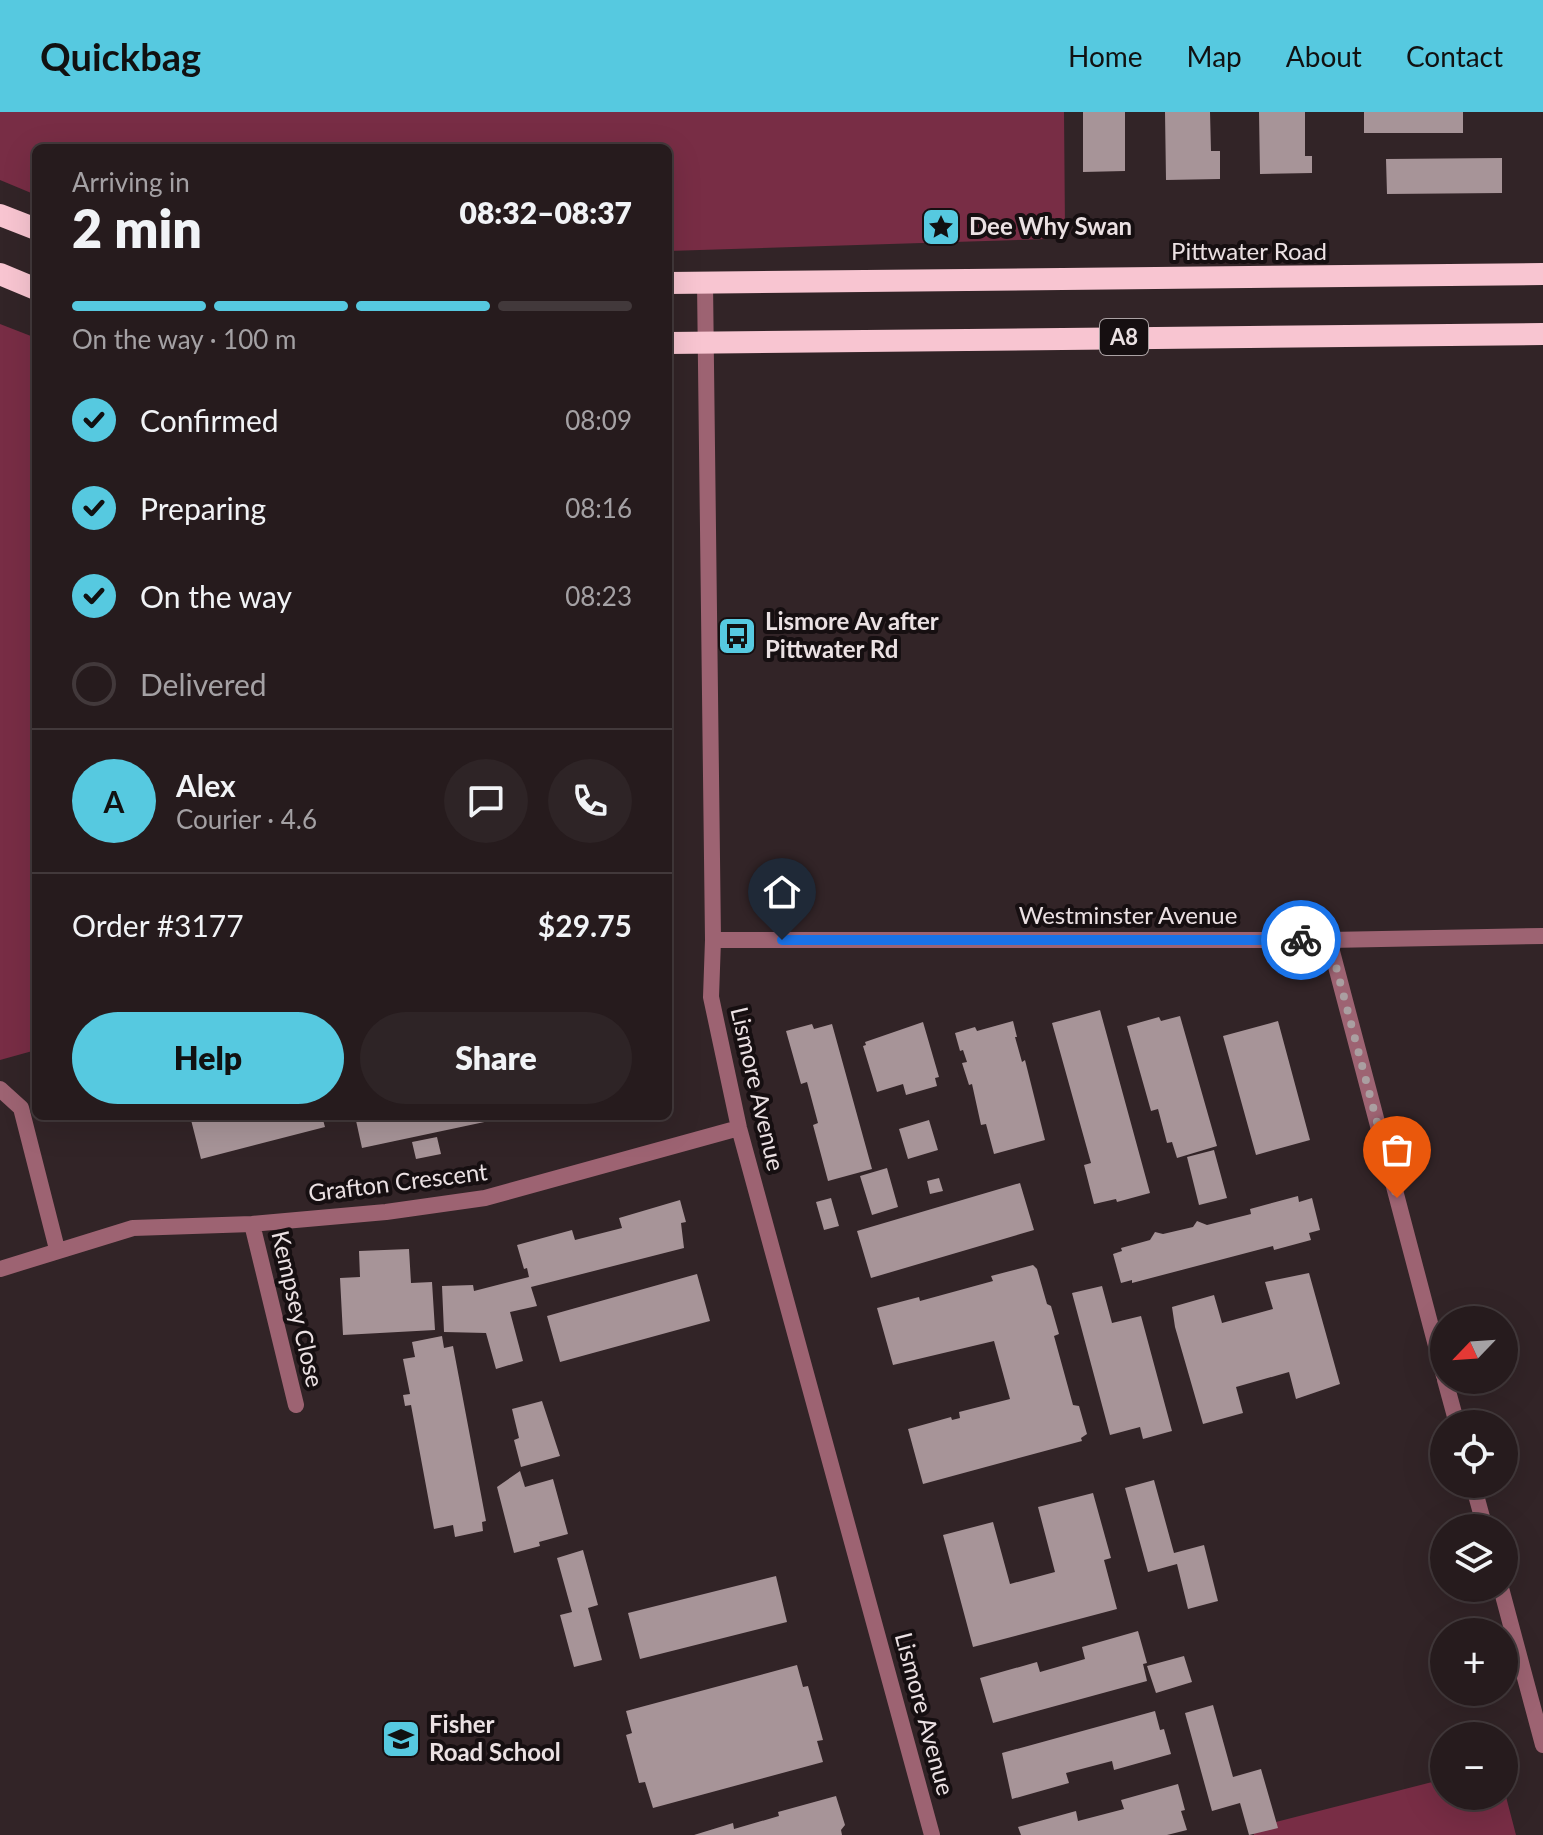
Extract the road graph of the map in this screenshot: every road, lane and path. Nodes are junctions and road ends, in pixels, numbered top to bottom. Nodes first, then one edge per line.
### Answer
1 (0, 215) edge
2 (32, 228) edge
3 (0, 274) edge
4 (1543, 274) edge
5 (672, 283) edge
6 (705, 283) junction
7 (32, 287) edge
8 (1543, 334) edge
9 (672, 343) edge
10 (704, 343) junction
11 (1543, 936) edge
12 (713, 940) junction
13 (1329, 940) junction
14 (0, 1089) edge
15 (739, 1128) junction
16 (252, 1224) junction
17 (57, 1249) junction
18 (0, 1269) edge
19 (1430, 1321) edge
20 (296, 1405) dead end
21 (1505, 1602) edge
22 (1543, 1745) edge
23 (932, 1835) edge

1 - 2 highway
3 - 7 highway
4 - 6 highway, Pittwater Road
5 - 6 highway, Pittwater Road
6 - 10 street, Lismore Avenue
8 - 10 highway, A8
9 - 10 highway, A8
10 - 12 street, Lismore Avenue
11 - 13 street, Westminster Avenue
12 - 13 street, Westminster Avenue
12 - 15 street, Lismore Avenue
13 - 19 street
14 - 17 street
15 - 16 street, Grafton Crescent
15 - 23 street, Lismore Avenue
16 - 17 street, Grafton Crescent
16 - 20 street, Kempsey Close
17 - 18 street, Grafton Crescent
21 - 22 street

